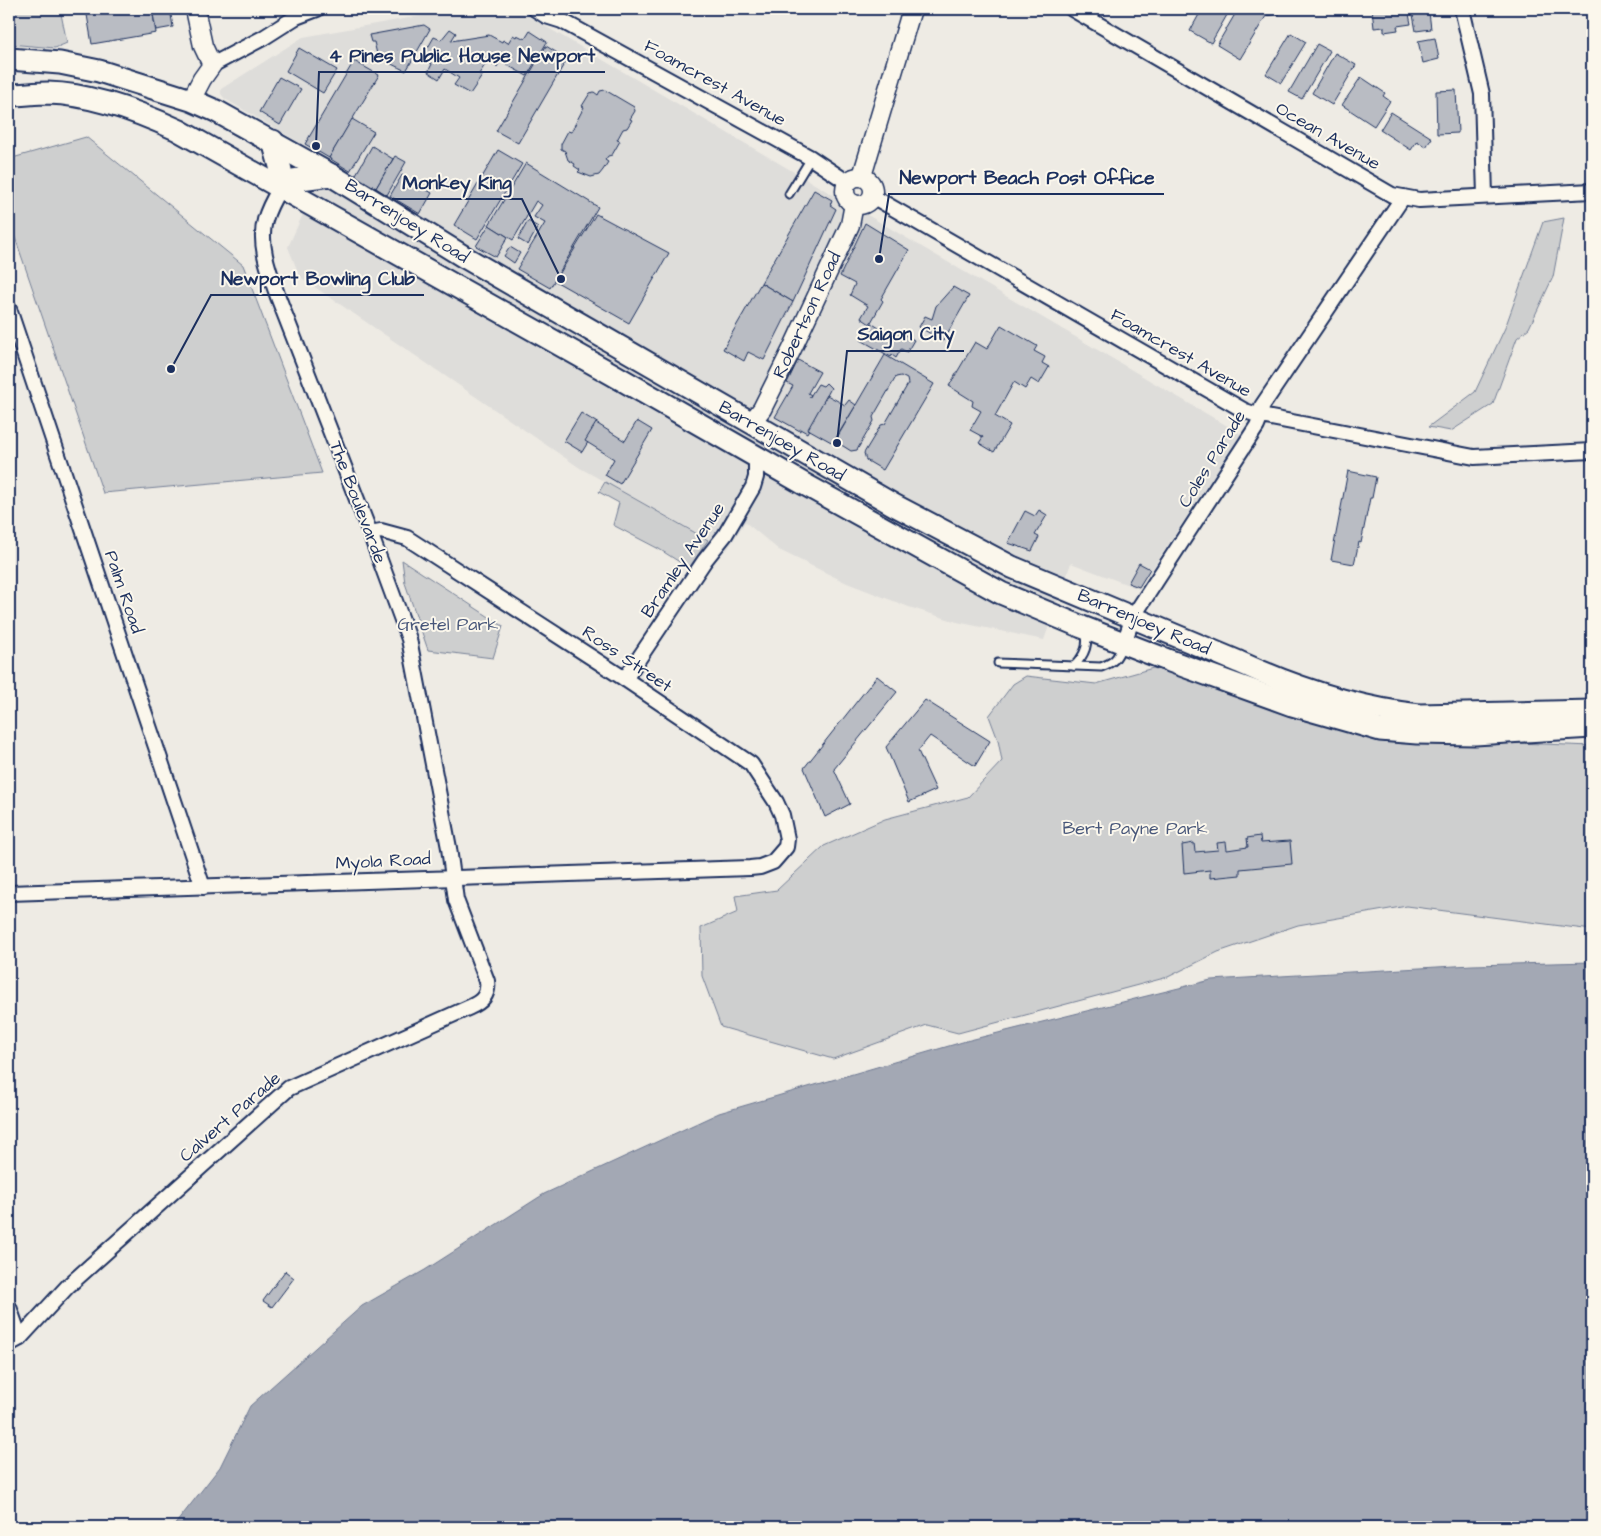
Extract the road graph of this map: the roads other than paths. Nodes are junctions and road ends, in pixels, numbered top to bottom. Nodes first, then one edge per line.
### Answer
1 (195, 9) edge
2 (317, 9) edge
3 (535, 9) edge
4 (552, 9) edge
5 (912, 9) edge
6 (1072, 9) edge
7 (1462, 9) edge
8 (562, 21) junction
9 (9, 59) edge
10 (212, 65) junction
11 (9, 96) edge
12 (191, 100) junction
13 (178, 130) junction
14 (273, 141) junction
15 (811, 158) junction
16 (331, 175) junction
17 (855, 179) junction
18 (280, 188) junction
19 (1592, 191) edge
20 (789, 194) dead end
21 (872, 196) junction
22 (1485, 196) junction
23 (1403, 197) junction
24 (854, 204) junction
25 (9, 308) edge
26 (1261, 416) junction
27 (752, 423) junction
28 (1592, 451) edge
29 (756, 457) junction
30 (370, 533) junction
31 (1133, 617) junction
32 (1082, 627) junction
33 (1124, 643) junction
34 (998, 663) dead end
35 (1074, 666) junction
36 (625, 679) junction
37 (1592, 711) edge
38 (1592, 727) edge
39 (760, 867) joint
40 (453, 877) junction
41 (203, 887) junction
42 (9, 893) edge
43 (9, 1307) edge
44 (14, 1341) edge

1 - 10 street
2 - 10 street
3 - 8 street, Foamcrest Avenue
4 - 8 street, Foamcrest Avenue
5 - 17 street
6 - 23 street, Ocean Avenue
7 - 22 street
8 - 15 street, Foamcrest Avenue
9 - 12 main road, Barrenjoey Road
10 - 12 street
11 - 13 main road, Barrenjoey Road
12 - 13 main road
12 - 14 main road, Barrenjoey Road
13 - 18 main road, Barrenjoey Road
14 - 16 main road, Barrenjoey Road
14 - 18 main road
15 - 17 street, Foamcrest Avenue
15 - 20 lane
16 - 18 main road
16 - 27 main road, Barrenjoey Road
17 - 21 street
17 - 24 street
18 - 29 main road, Barrenjoey Road
18 - 30 street, The Boulevarde
19 - 22 street, Ocean Avenue
21 - 24 street
21 - 26 street, Foamcrest Avenue
22 - 23 street, Ocean Avenue
23 - 26 street, Coles Parade
24 - 27 street, Robertson Road
25 - 41 street, Palm Road
26 - 28 street, Foamcrest Avenue
26 - 31 street, Coles Parade
27 - 31 main road, Barrenjoey Road
29 - 32 main road, Barrenjoey Road
29 - 36 street, Bramley Avenue
30 - 36 street, Ross Street
30 - 40 street, The Boulevarde
31 - 33 street, Coles Parade
31 - 37 main road, Barrenjoey Road
32 - 33 main road, Barrenjoey Road
32 - 35 lane
33 - 35 lane
33 - 38 main road, Barrenjoey Road
34 - 35 lane
36 - 39 street, Ross Street
39 - 40 street, Myola Road
40 - 41 street, Myola Road
40 - 44 street, Calvert Parade
41 - 42 street, Myola Road
43 - 44 street

